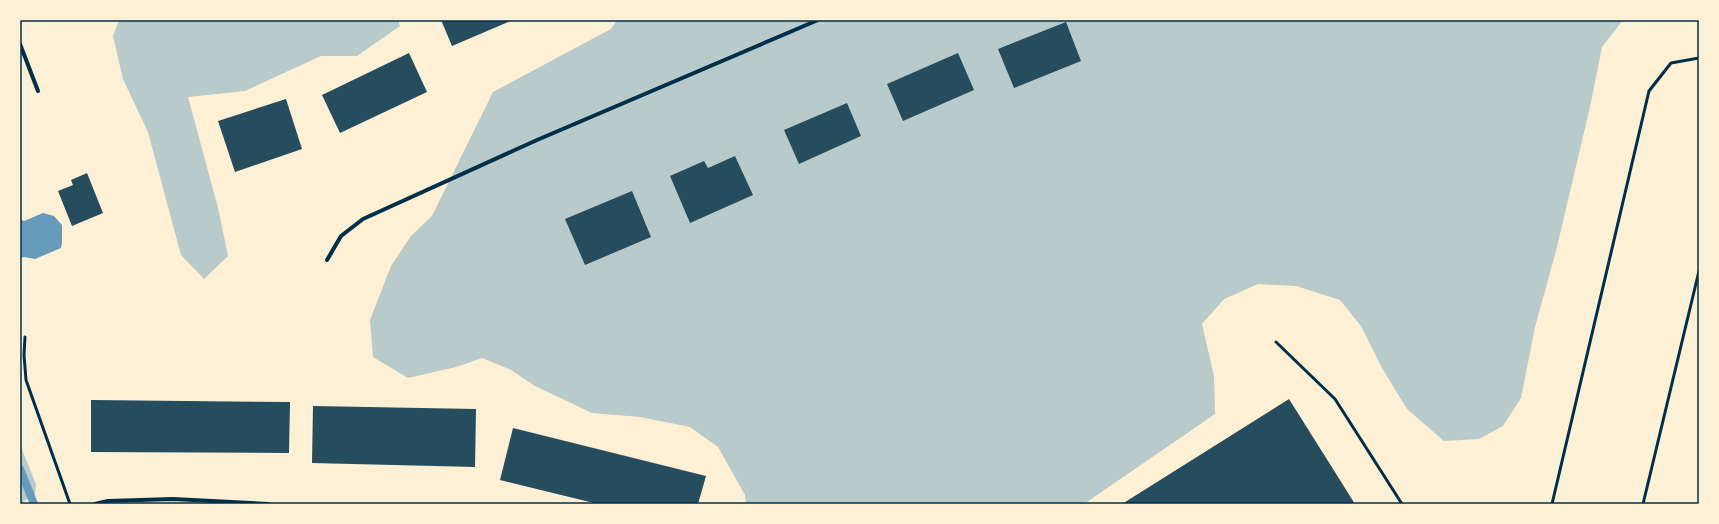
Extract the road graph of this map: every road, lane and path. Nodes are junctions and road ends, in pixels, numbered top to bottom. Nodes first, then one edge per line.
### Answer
1 (818, 20) edge
2 (20, 44) edge
3 (1699, 58) edge
4 (38, 91) dead end
5 (327, 260) dead end
6 (1699, 271) edge
7 (25, 337) dead end
8 (1276, 342) dead end
9 (70, 504) edge
10 (95, 504) edge
11 (268, 504) edge
12 (1402, 504) edge
13 (1552, 504) edge
14 (1643, 504) edge

1 - 5 street
2 - 4 street
3 - 13 lane
6 - 14 lane
7 - 9 lane
8 - 12 lane
10 - 11 street

